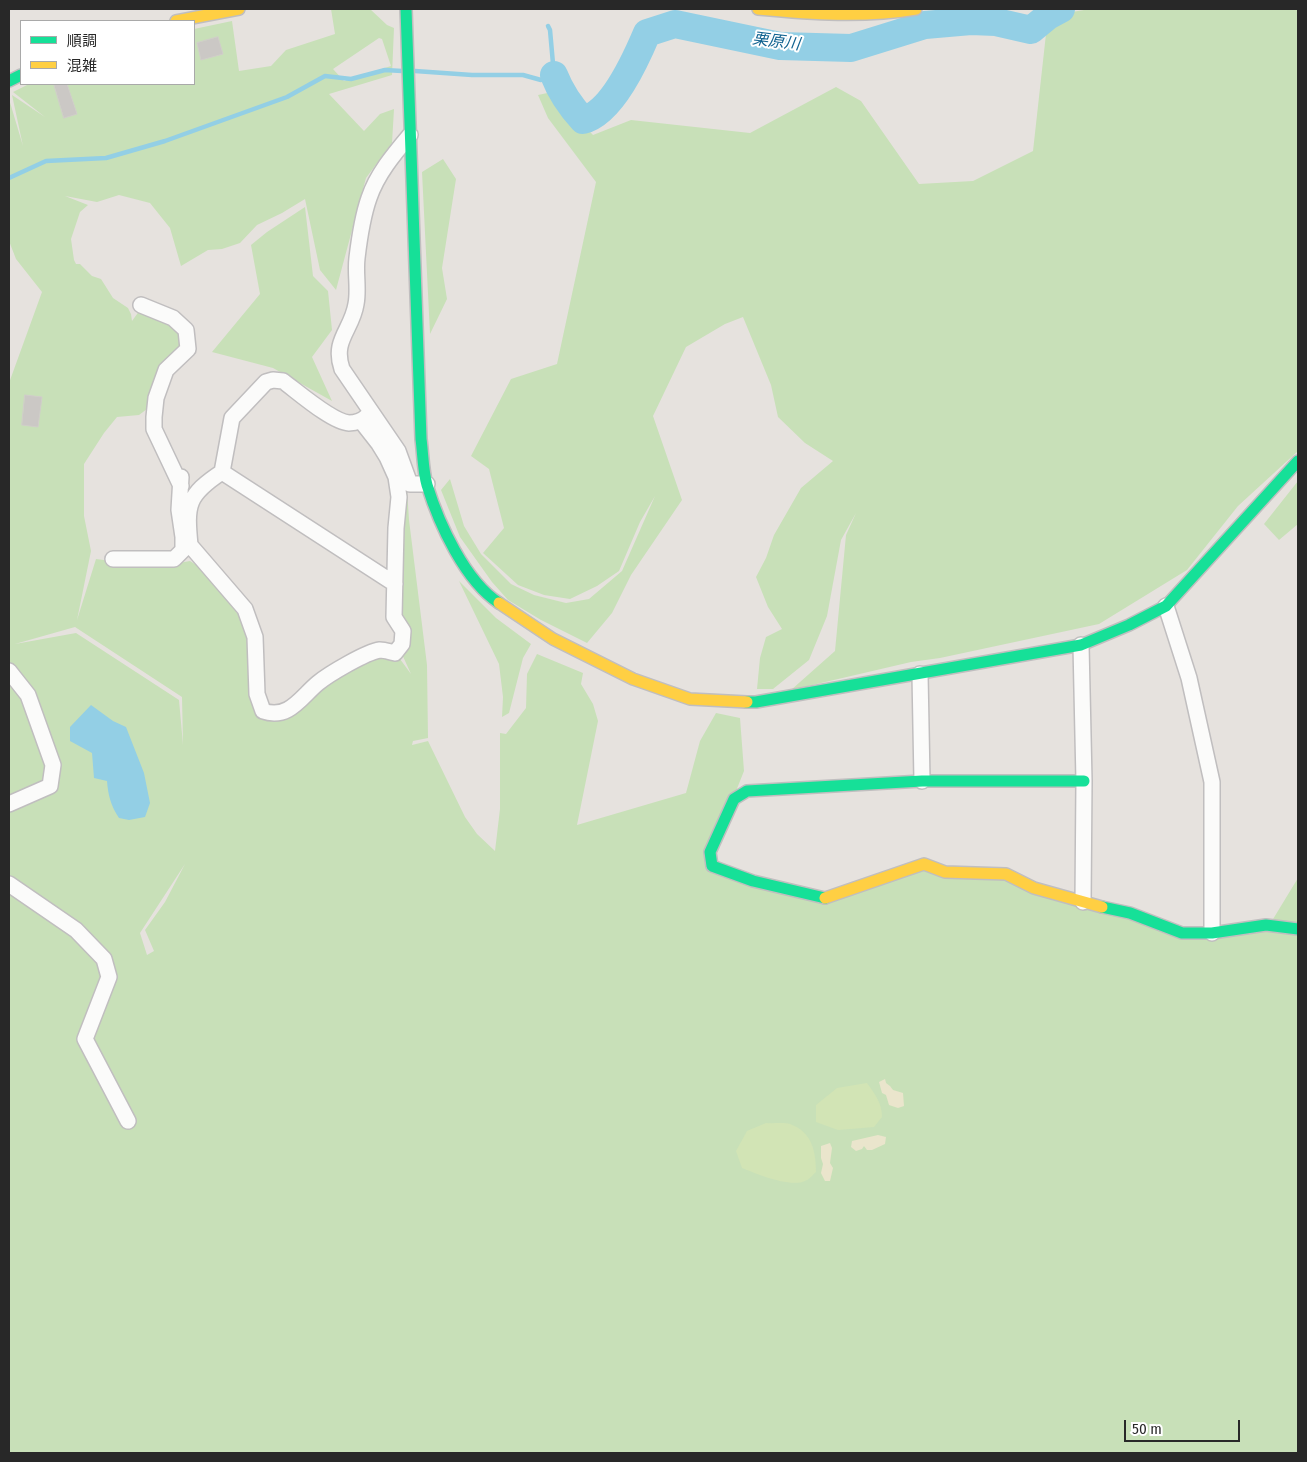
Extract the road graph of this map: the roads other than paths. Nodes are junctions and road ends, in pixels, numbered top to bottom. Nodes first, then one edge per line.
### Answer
1 (239, 9) edge
2 (406, 9) edge
3 (758, 9) edge
4 (916, 9) edge
5 (181, 20) edge
6 (20, 75) edge
7 (9, 81) edge
8 (410, 135) junction
9 (141, 305) dead end
10 (366, 416) junction
11 (174, 447) dead end
12 (1298, 461) edge
13 (222, 472) junction
14 (427, 484) junction
15 (181, 486) junction
16 (187, 541) junction
17 (112, 558) dead end
18 (395, 584) junction
19 (1166, 606) junction
20 (1081, 645) junction
21 (9, 671) edge
22 (920, 674) junction
23 (922, 781) junction
24 (1084, 781) junction
25 (9, 804) edge
26 (9, 884) edge
27 (1083, 902) junction
28 (1298, 929) edge
29 (1212, 933) junction
30 (128, 1121) dead end

1 - 5 street
2 - 8 street
3 - 4 street
6 - 7 street
8 - 10 street
8 - 14 street
9 - 15 street
10 - 13 street
10 - 14 street
10 - 18 street
11 - 15 street
12 - 19 street
13 - 16 street
13 - 18 street
14 - 22 street
15 - 16 street
16 - 17 street
16 - 18 street
19 - 20 street
19 - 29 street
20 - 22 street
20 - 24 street
21 - 25 street
22 - 23 street
23 - 24 street
23 - 27 street
24 - 27 street
26 - 30 street
27 - 29 street
28 - 29 street

